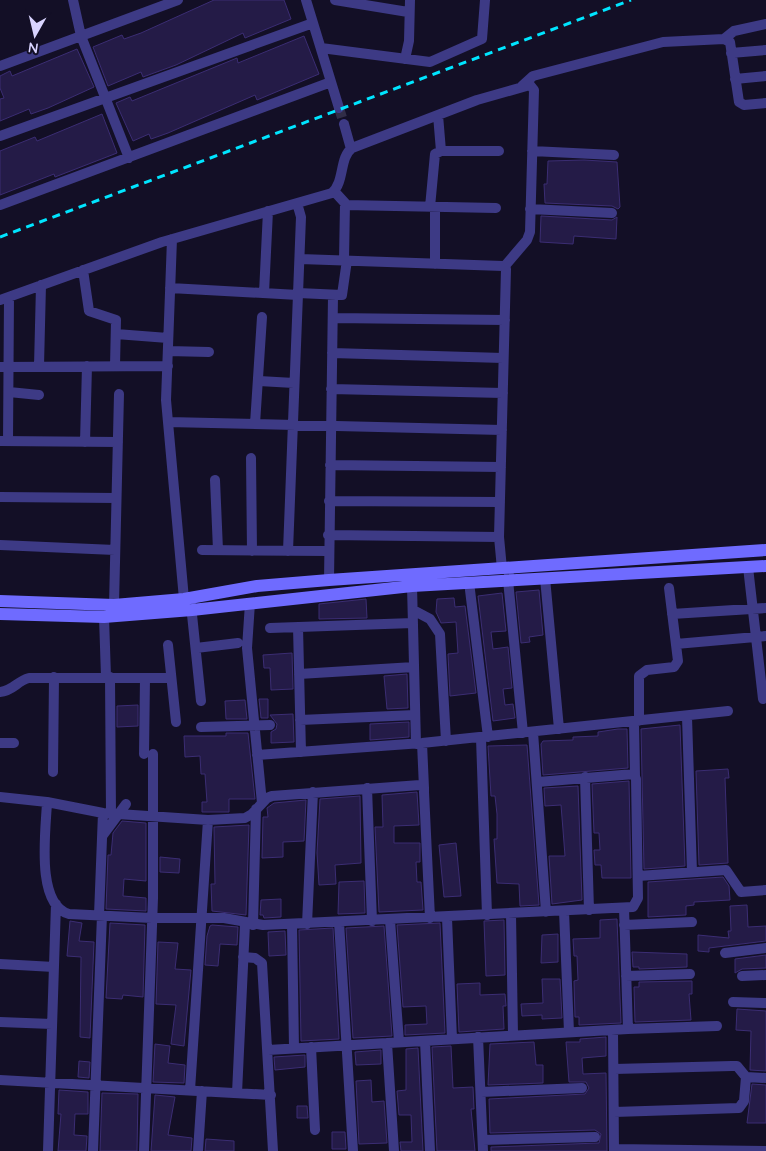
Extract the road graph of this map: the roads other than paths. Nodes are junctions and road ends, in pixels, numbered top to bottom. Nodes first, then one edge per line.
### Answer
1 (74, 0) edge
2 (150, 0) edge
3 (178, 0) edge
4 (306, 0) edge
5 (335, 0) edge
6 (410, 0) edge
7 (486, 1) edge
8 (148, 11) junction
9 (408, 12) junction
10 (313, 23) junction
11 (766, 24) edge
12 (81, 36) junction
13 (724, 39) junction
14 (321, 48) junction
15 (766, 50) edge
16 (731, 53) junction
17 (405, 59) junction
18 (0, 66) edge
19 (766, 76) edge
20 (735, 79) junction
21 (331, 82) junction
22 (522, 86) junction
23 (106, 98) junction
24 (766, 103) edge
25 (339, 108) tunnel mouth
26 (438, 115) junction
27 (344, 124) tunnel mouth
28 (0, 136) edge
29 (351, 149) junction
30 (499, 151) dead end
31 (532, 151) junction
32 (441, 152) junction
33 (614, 155) dead end
34 (129, 158) junction
35 (334, 191) junction
36 (297, 203) junction
37 (0, 205) edge
38 (345, 205) junction
39 (432, 207) junction
40 (496, 208) dead end
41 (530, 210) junction
42 (268, 212) junction
43 (612, 213) dead end
44 (172, 239) junction
45 (300, 259) junction
46 (345, 260) junction
47 (434, 264) junction
48 (504, 267) junction
49 (84, 270) junction
50 (41, 285) junction
51 (170, 288) junction
52 (264, 293) junction
53 (298, 294) junction
54 (333, 296) junction
55 (4, 298) edge
56 (262, 317) dead end
57 (333, 318) junction
58 (505, 320) junction
59 (116, 334) junction
60 (168, 338) junction
61 (168, 351) junction
62 (209, 352) dead end
63 (332, 352) junction
64 (503, 358) junction
65 (39, 366) junction
66 (87, 366) junction
67 (115, 366) junction
68 (168, 366) junction
69 (5, 367) edge
70 (259, 381) junction
71 (294, 383) junction
72 (331, 389) junction
73 (9, 392) junction
74 (503, 393) junction
75 (118, 394) dead end
76 (39, 395) dead end
77 (168, 422) junction
78 (255, 424) junction
79 (292, 426) junction
80 (331, 427) junction
81 (502, 430) junction
82 (4, 441) edge
83 (86, 442) junction
84 (118, 442) junction
85 (251, 458) dead end
86 (330, 465) junction
87 (501, 467) junction
88 (215, 480) dead end
89 (0, 497) edge
90 (116, 498) junction
91 (329, 501) junction
92 (500, 502) junction
93 (328, 534) junction
94 (499, 537) junction
95 (0, 546) edge
96 (115, 550) junction
97 (202, 550) dead end
98 (218, 550) junction
99 (766, 550) edge
100 (252, 551) junction
101 (288, 551) junction
102 (328, 551) junction
103 (766, 566) edge
104 (748, 567) junction
105 (507, 572) junction
106 (544, 578) junction
107 (329, 580) junction
108 (469, 582) junction
109 (412, 586) junction
110 (669, 588) dead end
111 (0, 602) edge
112 (189, 603) junction
113 (250, 603) junction
114 (114, 605) junction
115 (753, 608) junction
116 (766, 608) edge
117 (413, 610) junction
118 (0, 614) edge
119 (672, 614) junction
120 (104, 617) junction
121 (413, 623) junction
122 (298, 627) junction
123 (270, 628) dead end
124 (761, 637) edge
125 (238, 643) dead end
126 (676, 644) junction
127 (168, 645) dead end
128 (196, 648) junction
129 (414, 667) junction
130 (763, 667) edge
131 (299, 674) junction
132 (54, 677) junction
133 (108, 677) junction
134 (145, 678) junction
135 (171, 678) junction
136 (0, 692) edge
137 (763, 699) dead end
138 (201, 700) dead end
139 (728, 711) dead end
140 (415, 715) junction
141 (687, 716) junction
142 (300, 720) junction
143 (176, 722) dead end
144 (637, 722) junction
145 (270, 725) dead end
146 (254, 726) junction
147 (201, 727) dead end
148 (559, 730) junction
149 (528, 733) junction
150 (485, 737) junction
151 (446, 741) junction
152 (0, 743) edge
153 (14, 743) dead end
154 (419, 744) junction
155 (300, 752) junction
156 (257, 754) junction
157 (53, 772) dead end
158 (635, 776) junction
159 (585, 777) junction
160 (538, 782) junction
161 (368, 788) junction
162 (424, 788) junction
163 (312, 792) junction
164 (0, 798) edge
165 (47, 802) junction
166 (126, 804) dead end
167 (259, 806) junction
168 (111, 814) junction
169 (154, 818) junction
170 (208, 820) junction
171 (692, 872) junction
172 (638, 876) junction
173 (766, 890) edge
174 (56, 904) junction
175 (624, 908) junction
176 (589, 910) junction
177 (564, 911) junction
178 (546, 912) junction
179 (511, 914) junction
180 (100, 915) junction
181 (487, 916) junction
182 (152, 918) junction
183 (202, 918) junction
184 (430, 918) junction
185 (447, 918) junction
186 (390, 920) junction
187 (372, 921) junction
188 (339, 922) junction
189 (692, 922) dead end
190 (249, 924) junction
191 (292, 924) junction
192 (307, 924) junction
193 (624, 925) junction
194 (766, 948) edge
195 (725, 953) dead end
196 (243, 957) junction
197 (0, 964) edge
198 (54, 966) junction
199 (690, 974) dead end
200 (766, 975) edge
201 (626, 976) junction
202 (742, 976) dead end
203 (733, 1002) dead end
204 (766, 1003) edge
205 (0, 1022) edge
206 (52, 1024) junction
207 (717, 1026) dead end
208 (628, 1028) junction
209 (613, 1030) junction
210 (569, 1032) junction
211 (512, 1035) junction
212 (478, 1037) junction
213 (452, 1039) junction
214 (425, 1041) junction
215 (398, 1042) junction
216 (387, 1043) junction
217 (347, 1045) junction
218 (311, 1047) junction
219 (294, 1048) junction
220 (268, 1050) junction
221 (614, 1068) junction
222 (746, 1077) junction
223 (766, 1078) edge
224 (0, 1080) edge
225 (50, 1082) junction
226 (97, 1085) junction
227 (146, 1088) junction
228 (582, 1088) dead end
229 (190, 1090) junction
230 (202, 1091) junction
231 (481, 1092) junction
232 (237, 1093) junction
233 (271, 1095) junction
234 (614, 1112) junction
235 (315, 1130) dead end
236 (595, 1137) dead end
237 (483, 1146) edge
238 (614, 1150) edge
239 (727, 1150) edge
240 (48, 1151) edge
241 (94, 1151) edge
242 (144, 1151) edge
243 (198, 1151) edge
244 (272, 1151) edge
245 (353, 1151) edge
246 (394, 1151) edge
247 (430, 1151) edge
248 (766, 1151) edge

1 - 12 street
2 - 8 street
3 - 8 street
4 - 10 street
5 - 9 street
6 - 9 street
7 - 17 street
8 - 12 street
9 - 17 street
10 - 14 street
10 - 23 street
11 - 13 street
12 - 18 street
12 - 23 street
13 - 16 street
13 - 22 street
14 - 17 street
14 - 21 street
15 - 16 street
16 - 20 street
19 - 20 street
20 - 24 street
21 - 25 street
21 - 34 street
22 - 26 street
22 - 31 street
23 - 28 street
23 - 34 street
26 - 29 street
26 - 32 street
27 - 29 street
29 - 35 street
30 - 32 street
31 - 33 street
31 - 41 street
32 - 39 street
34 - 37 street
35 - 36 street
35 - 38 street
36 - 42 street
36 - 45 street
38 - 39 street
38 - 46 street
39 - 40 street
39 - 47 street
41 - 43 street
41 - 48 street
42 - 44 street
42 - 52 street
44 - 49 street
44 - 51 street
45 - 46 street
45 - 53 street
46 - 47 street
46 - 54 street
47 - 48 street
48 - 58 street
49 - 50 street
49 - 59 street
50 - 55 street
50 - 65 street
51 - 52 street
51 - 60 street
52 - 53 street
53 - 54 street
53 - 71 street
54 - 57 street
55 - 69 street
56 - 70 street
57 - 58 street
57 - 63 street
58 - 64 street
59 - 60 street
59 - 67 street
60 - 61 street
61 - 62 street
61 - 68 street
63 - 64 street
63 - 72 street
64 - 74 street
65 - 66 street
65 - 69 street
66 - 67 street
66 - 83 street
67 - 68 street
68 - 77 street
69 - 73 street
70 - 71 street
70 - 78 street
71 - 79 street
72 - 74 street
72 - 80 street
73 - 76 street
73 - 82 street
74 - 81 street
75 - 84 street
77 - 78 street
77 - 112 street
78 - 79 street
79 - 80 street
79 - 101 street
80 - 81 street
80 - 86 street
81 - 87 street
82 - 83 street
83 - 84 street
84 - 90 street
85 - 100 street
86 - 87 street
86 - 91 street
87 - 92 street
88 - 98 street
89 - 90 street
90 - 96 street
91 - 92 street
91 - 93 street
92 - 94 street
93 - 94 street
93 - 102 street
94 - 105 street
95 - 96 street
96 - 114 street
97 - 98 street
98 - 100 street
99 - 105 street
100 - 101 street
101 - 102 street
102 - 107 street
103 - 104 street
104 - 106 street
104 - 115 street
105 - 106 street
105 - 107 street
105 - 108 street
105 - 149 street
106 - 148 street
107 - 112 street
108 - 109 street
108 - 150 street
109 - 113 street
109 - 117 street
110 - 119 street
111 - 114 street
112 - 113 street
112 - 114 street
112 - 120 street
112 - 128 street
113 - 146 street
115 - 116 street
115 - 119 street
115 - 124 street
117 - 121 street
117 - 151 street
118 - 120 street
119 - 126 street
120 - 133 street
121 - 122 street
121 - 129 street
122 - 123 street
122 - 131 street
124 - 126 street
124 - 130 street
125 - 128 street
126 - 144 street
127 - 135 street
128 - 138 street
129 - 131 street
129 - 140 street
130 - 137 street
131 - 142 street
132 - 133 street
132 - 136 street
132 - 157 street
133 - 134 street
133 - 168 street
134 - 135 street
134 - 169 street
135 - 143 street
139 - 141 street
140 - 142 street
140 - 154 street
141 - 144 street
141 - 171 street
142 - 155 street
144 - 148 street
144 - 158 street
145 - 146 street
146 - 147 street
146 - 156 street
148 - 149 street
149 - 150 street
149 - 160 street
150 - 151 street
150 - 181 street
151 - 154 street
152 - 153 street
154 - 155 street
154 - 162 street
155 - 156 street
156 - 167 street
158 - 159 street
158 - 172 street
159 - 160 street
159 - 176 street
160 - 178 street
161 - 162 street
161 - 163 street
161 - 187 street
162 - 184 street
163 - 167 street
163 - 192 street
164 - 165 street
165 - 168 street
165 - 174 street
166 - 168 street
167 - 170 street
167 - 190 street
168 - 169 street
168 - 180 street
169 - 170 street
169 - 182 street
170 - 183 street
171 - 172 street
171 - 173 street
172 - 175 street
174 - 180 street
174 - 198 street
175 - 176 street
175 - 193 street
176 - 177 street
177 - 178 street
177 - 210 street
178 - 179 street
179 - 181 street
179 - 211 street
180 - 182 street
180 - 226 street
181 - 185 street
182 - 183 street
182 - 227 street
183 - 190 street
183 - 229 street
184 - 185 street
184 - 186 street
185 - 213 street
186 - 187 street
186 - 215 street
187 - 188 street
188 - 192 street
188 - 217 street
189 - 193 street
190 - 191 street
190 - 196 street
191 - 192 street
191 - 219 street
193 - 201 street
194 - 195 street
196 - 220 street
196 - 232 street
197 - 198 street
198 - 206 street
199 - 201 street
200 - 202 street
201 - 208 street
203 - 204 street
205 - 206 street
206 - 225 street
207 - 208 street
208 - 209 street
209 - 210 street
209 - 221 street
210 - 211 street
211 - 212 street
212 - 213 street
212 - 231 street
213 - 214 street
214 - 215 street
214 - 247 street
215 - 216 street
216 - 217 street
216 - 246 street
217 - 218 street
217 - 245 street
218 - 219 street
218 - 235 street
219 - 220 street
220 - 233 street
221 - 222 street
221 - 234 street
222 - 223 street
222 - 234 street
224 - 225 street
225 - 226 street
225 - 240 street
226 - 227 street
226 - 241 street
227 - 229 street
227 - 242 street
228 - 231 street
229 - 230 street
230 - 232 street
230 - 243 street
231 - 237 street
232 - 233 street
233 - 244 street
234 - 238 street
236 - 237 street
238 - 239 street
239 - 248 street

